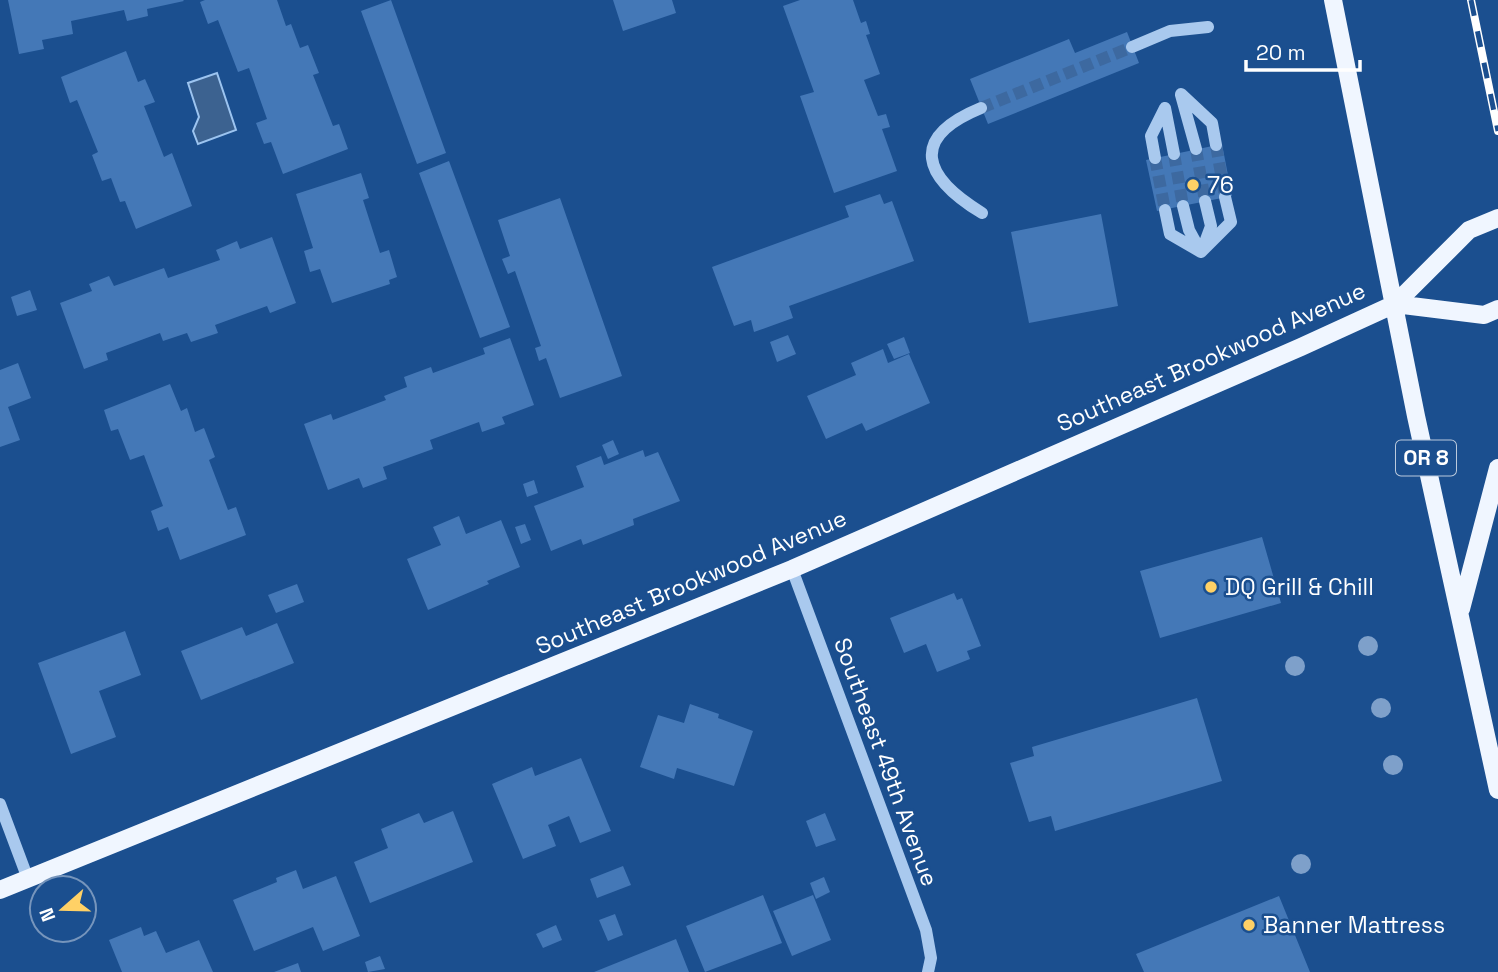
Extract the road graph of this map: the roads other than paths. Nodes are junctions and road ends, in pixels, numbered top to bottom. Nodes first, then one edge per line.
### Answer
1 (1332, 0) edge
2 (1208, 27) dead end
3 (1132, 47) tunnel mouth
4 (981, 108) tunnel mouth
5 (1216, 145) tunnel mouth
6 (1196, 149) tunnel mouth
7 (1174, 154) tunnel mouth
8 (1155, 158) tunnel mouth
9 (1225, 197) tunnel mouth
10 (1205, 201) tunnel mouth
11 (1184, 206) tunnel mouth
12 (1165, 210) tunnel mouth
13 (982, 214) dead end
14 (1498, 218) edge
15 (1201, 252) junction
16 (1395, 303) junction
17 (1498, 309) edge
18 (1498, 468) edge
19 (792, 569) junction
20 (1460, 613) junction
21 (1498, 790) edge
22 (0, 804) edge
23 (40, 874) edge
24 (28, 879) joint
25 (0, 890) edge
26 (928, 972) edge

1 - 16 main road, OR 8
2 - 3 street
4 - 13 street
5 - 6 street
7 - 8 street
9 - 15 street
10 - 15 street
11 - 15 street
12 - 15 street
14 - 16 main road, Southeast Brookwood Avenue
16 - 17 main road, Southeast Brookwood Avenue
16 - 19 main road, Southeast Brookwood Avenue
16 - 20 main road, OR 8
18 - 20 main road
19 - 23 main road, Southeast Brookwood Avenue
19 - 26 street, Southeast 49th Avenue
20 - 21 main road, OR 8
22 - 24 street
24 - 25 main road, Southeast Brookwood Avenue

